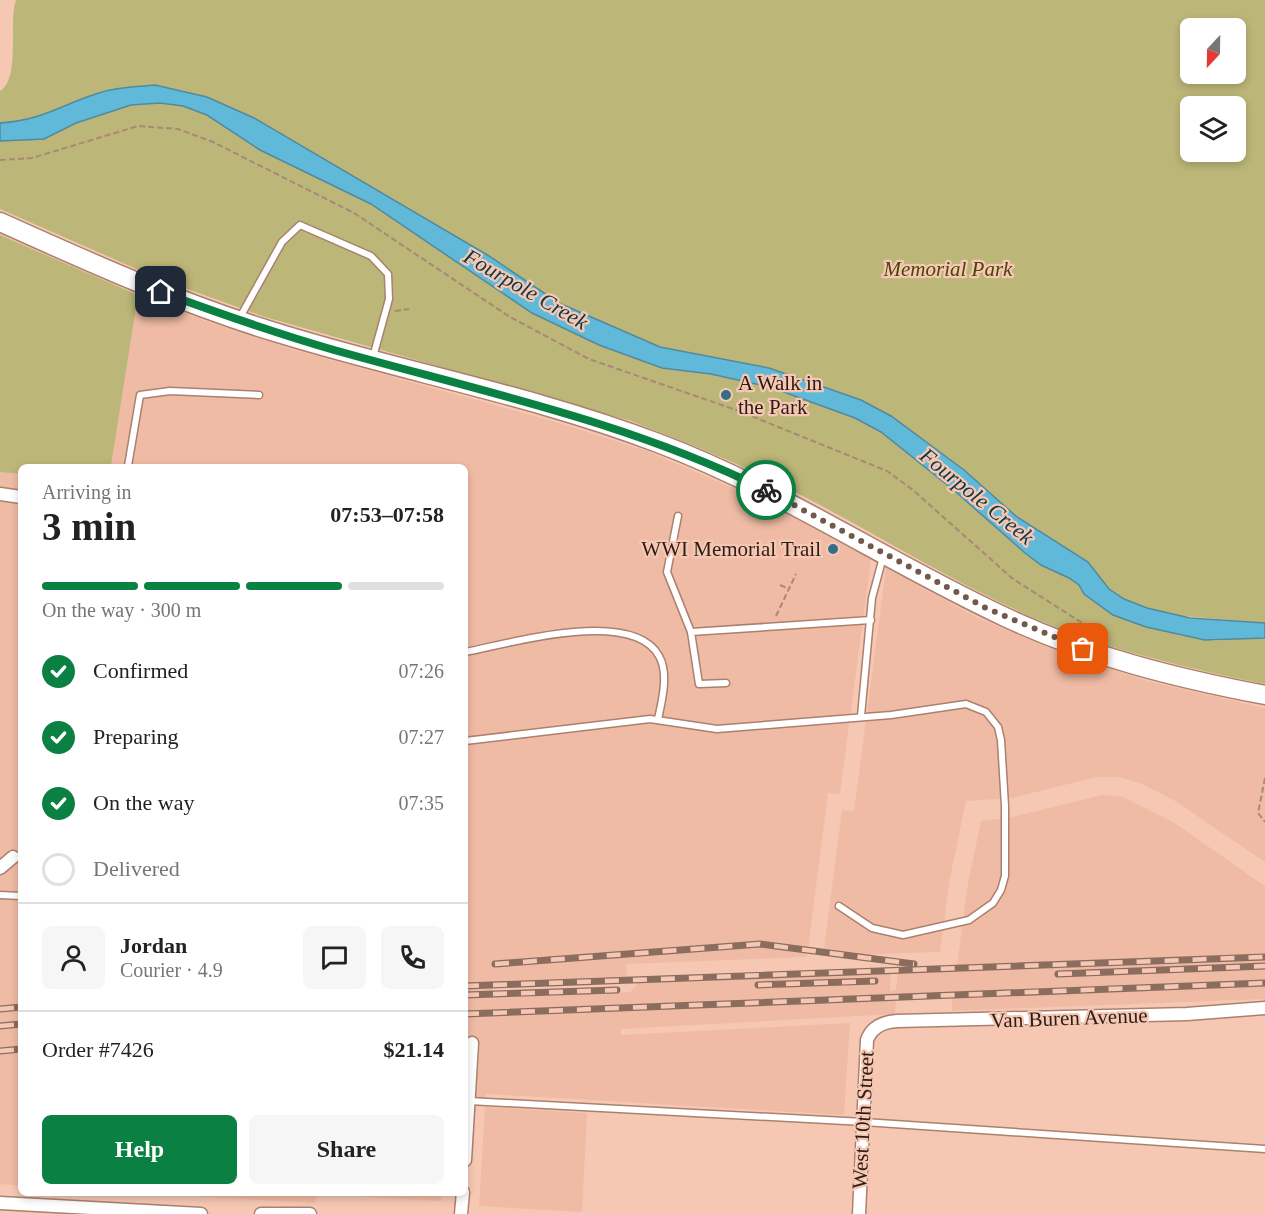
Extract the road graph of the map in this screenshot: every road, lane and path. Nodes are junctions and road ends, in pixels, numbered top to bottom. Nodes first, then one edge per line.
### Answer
1 (0, 160) edge
2 (0, 222) edge
3 (409, 309) dead end
4 (392, 310) dead end
5 (238, 320) junction
6 (372, 360) junction
7 (259, 395) dead end
8 (128, 464) edge
9 (0, 494) edge
10 (18, 496) edge
11 (678, 516) dead end
12 (884, 554) junction
13 (796, 574) dead end
14 (780, 585) dead end
15 (789, 589) junction
16 (775, 619) dead end
17 (871, 620) junction
18 (691, 632) junction
19 (1109, 640) dead end
20 (468, 651) edge
21 (726, 683) dead end
22 (1265, 695) edge
23 (861, 716) junction
24 (658, 719) junction
25 (468, 741) edge
26 (1265, 778) edge
27 (1265, 822) edge
28 (17, 854) edge
29 (0, 868) edge
30 (0, 895) edge
31 (18, 896) edge
32 (839, 906) dead end
33 (1265, 1008) edge
34 (874, 1028) joint
35 (472, 1042) dead end
36 (469, 1101) junction
37 (468, 1116) edge
38 (864, 1122) junction
39 (1265, 1149) edge
40 (463, 1196) edge
41 (0, 1203) edge
42 (54, 1210) edge
43 (133, 1212) edge
44 (201, 1214) edge
45 (261, 1214) edge
46 (310, 1214) edge
47 (461, 1214) edge
48 (859, 1214) edge

1 - 19 path
2 - 5 street
3 - 4 path
5 - 6 street
5 - 6 lane
6 - 12 street
7 - 8 lane
9 - 10 street
11 - 18 lane
12 - 17 lane
12 - 22 street
13 - 15 path
14 - 15 path
15 - 16 path
17 - 18 lane
17 - 23 lane
18 - 21 lane
20 - 24 lane
23 - 24 lane
23 - 32 lane
24 - 25 lane
26 - 27 path
28 - 29 street
30 - 31 lane
33 - 34 street, Van Buren Avenue
34 - 38 street, West 10th Street
35 - 36 street
36 - 37 street
36 - 38 lane
38 - 39 lane
38 - 48 street, West 10th Street
40 - 47 street
41 - 42 street
42 - 43 street
43 - 44 street
45 - 46 street

